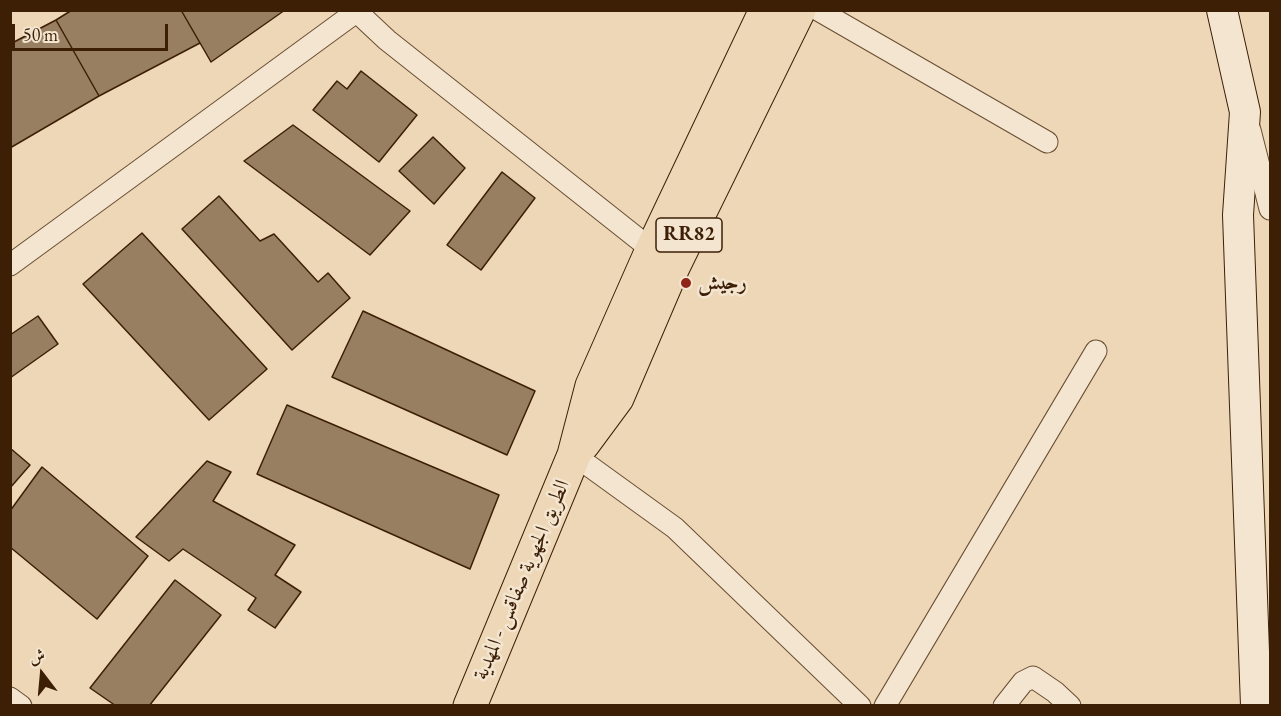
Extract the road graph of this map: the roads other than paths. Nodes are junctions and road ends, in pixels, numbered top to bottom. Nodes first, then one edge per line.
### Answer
1 (766, 10) edge
2 (799, 10) edge
3 (818, 10) edge
4 (1222, 10) edge
5 (355, 11) edge
6 (1245, 112) junction
7 (1047, 142) dead end
8 (1270, 209) edge
9 (663, 259) junction
10 (10, 265) edge
11 (1096, 351) dead end
12 (574, 455) junction
13 (10, 698) edge
14 (21, 705) edge
15 (470, 705) edge
16 (860, 705) edge
17 (885, 705) edge
18 (1004, 705) edge
19 (1070, 705) edge
20 (1256, 705) edge

1 - 9 main road, الطريق الجهوية صفاقس - المهدية / RR82
2 - 9 main road, الطريق الجهوية صفاقس - المهدية / RR82
3 - 7 street
4 - 6 street
5 - 9 street
5 - 10 street
6 - 8 street
6 - 20 street
9 - 12 main road, الطريق الجهوية صفاقس - المهدية / RR82
11 - 17 street
12 - 15 main road, الطريق الجهوية صفاقس - المهدية / RR82
12 - 16 street
13 - 14 street
18 - 19 street

